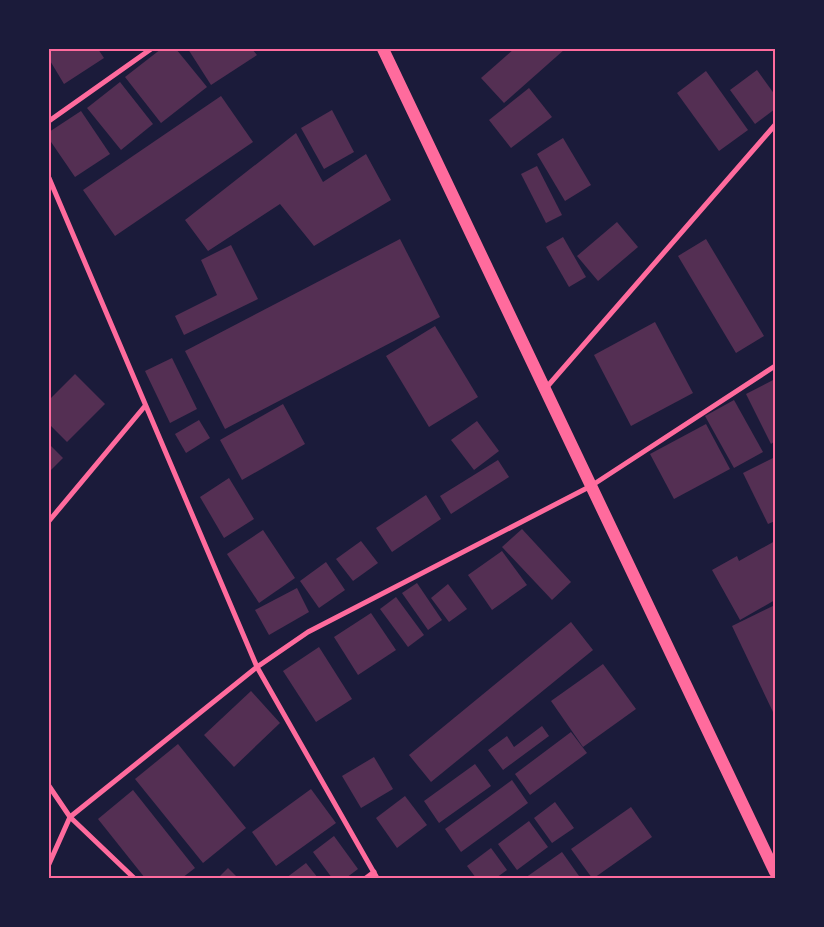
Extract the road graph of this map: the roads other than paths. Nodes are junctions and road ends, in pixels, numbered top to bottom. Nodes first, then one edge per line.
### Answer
1 (151, 49) edge
2 (383, 49) edge
3 (49, 121) edge
4 (775, 125) edge
5 (49, 178) edge
6 (775, 366) edge
7 (545, 389) junction
8 (145, 406) junction
9 (592, 486) junction
10 (49, 521) edge
11 (257, 667) junction
12 (49, 786) edge
13 (70, 817) junction
14 (49, 864) edge
15 (374, 872) junction
16 (775, 872) edge
17 (134, 878) edge
18 (366, 878) edge
19 (377, 878) edge

1 - 3 street
2 - 7 main road
4 - 7 street
5 - 8 street
6 - 9 street
7 - 9 main road
8 - 10 street
8 - 11 street
9 - 11 street
9 - 16 main road
11 - 13 street
11 - 15 street
12 - 13 street
13 - 14 street
13 - 17 street
15 - 18 street
15 - 19 street

